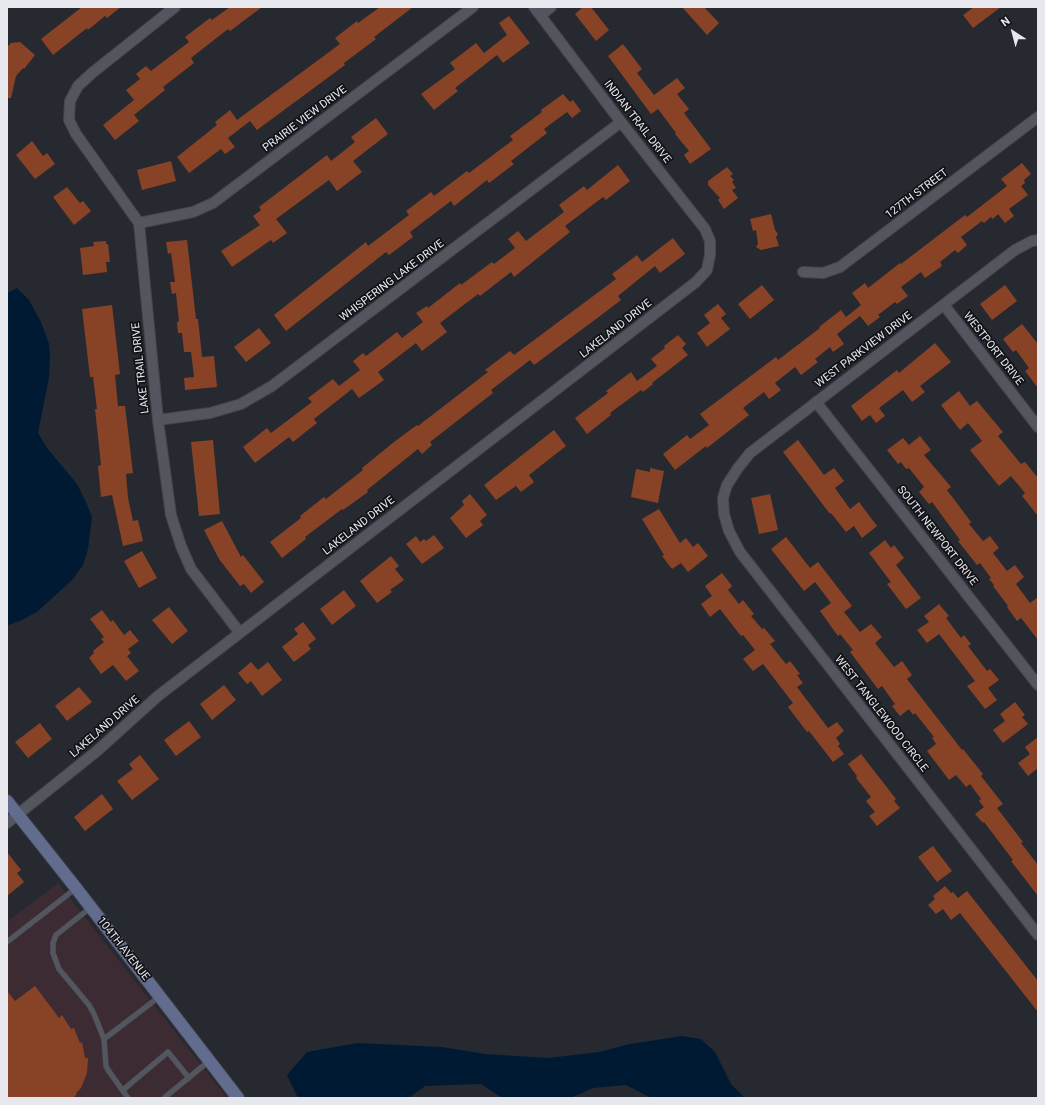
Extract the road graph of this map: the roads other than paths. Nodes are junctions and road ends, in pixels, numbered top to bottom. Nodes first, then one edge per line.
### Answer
1 (175, 7) edge
2 (473, 7) edge
3 (551, 7) edge
4 (537, 11) edge
5 (1038, 117) edge
6 (621, 122) junction
7 (139, 223) junction
8 (1038, 240) edge
9 (710, 255) joint
10 (803, 272) dead end
11 (944, 305) junction
12 (816, 402) junction
13 (158, 420) junction
14 (1038, 427) edge
15 (723, 498) joint
16 (240, 633) junction
17 (1038, 685) edge
18 (7, 802) edge
19 (17, 815) junction
20 (7, 823) edge
21 (76, 888) junction
22 (91, 907) junction
23 (1038, 935) edge
24 (7, 942) edge
25 (160, 996) junction
26 (104, 1039) junction
27 (209, 1061) junction
28 (189, 1078) junction
29 (123, 1090) junction
30 (128, 1098) edge
31 (164, 1098) edge
32 (238, 1098) edge

1 - 7 street, LAKE TRAIL DRIVE
2 - 7 street, PRAIRIE VIEW DRIVE
3 - 4 street
4 - 6 street, INDIAN TRAIL DRIVE
5 - 10 street, 127TH STREET
6 - 9 street, INDIAN TRAIL DRIVE
6 - 13 street, WHISPERING LAKE DRIVE
7 - 13 street, LAKE TRAIL DRIVE
8 - 11 street, WEST PARKVIEW DRIVE
9 - 16 street, LAKELAND DRIVE
11 - 12 street, WEST PARKVIEW DRIVE
11 - 14 street, WESTPORT DRIVE
12 - 15 street, WEST PARKVIEW DRIVE
12 - 17 street, SOUTH NEWPORT DRIVE
13 - 16 street, LAKE TRAIL DRIVE
15 - 23 street, WEST TANGLEWOOD CIRCLE
16 - 19 street, LAKELAND DRIVE
18 - 19 street, 104TH AVENUE
19 - 20 street, LAKELAND DRIVE
19 - 21 street, 104TH AVENUE
21 - 22 street, 104TH AVENUE
21 - 24 lane
22 - 25 street, 104TH AVENUE
22 - 26 lane
25 - 26 lane
25 - 27 street, 104TH AVENUE
26 - 29 lane
27 - 28 lane
27 - 32 street, 104TH AVENUE
28 - 29 lane
28 - 31 lane
29 - 30 lane

